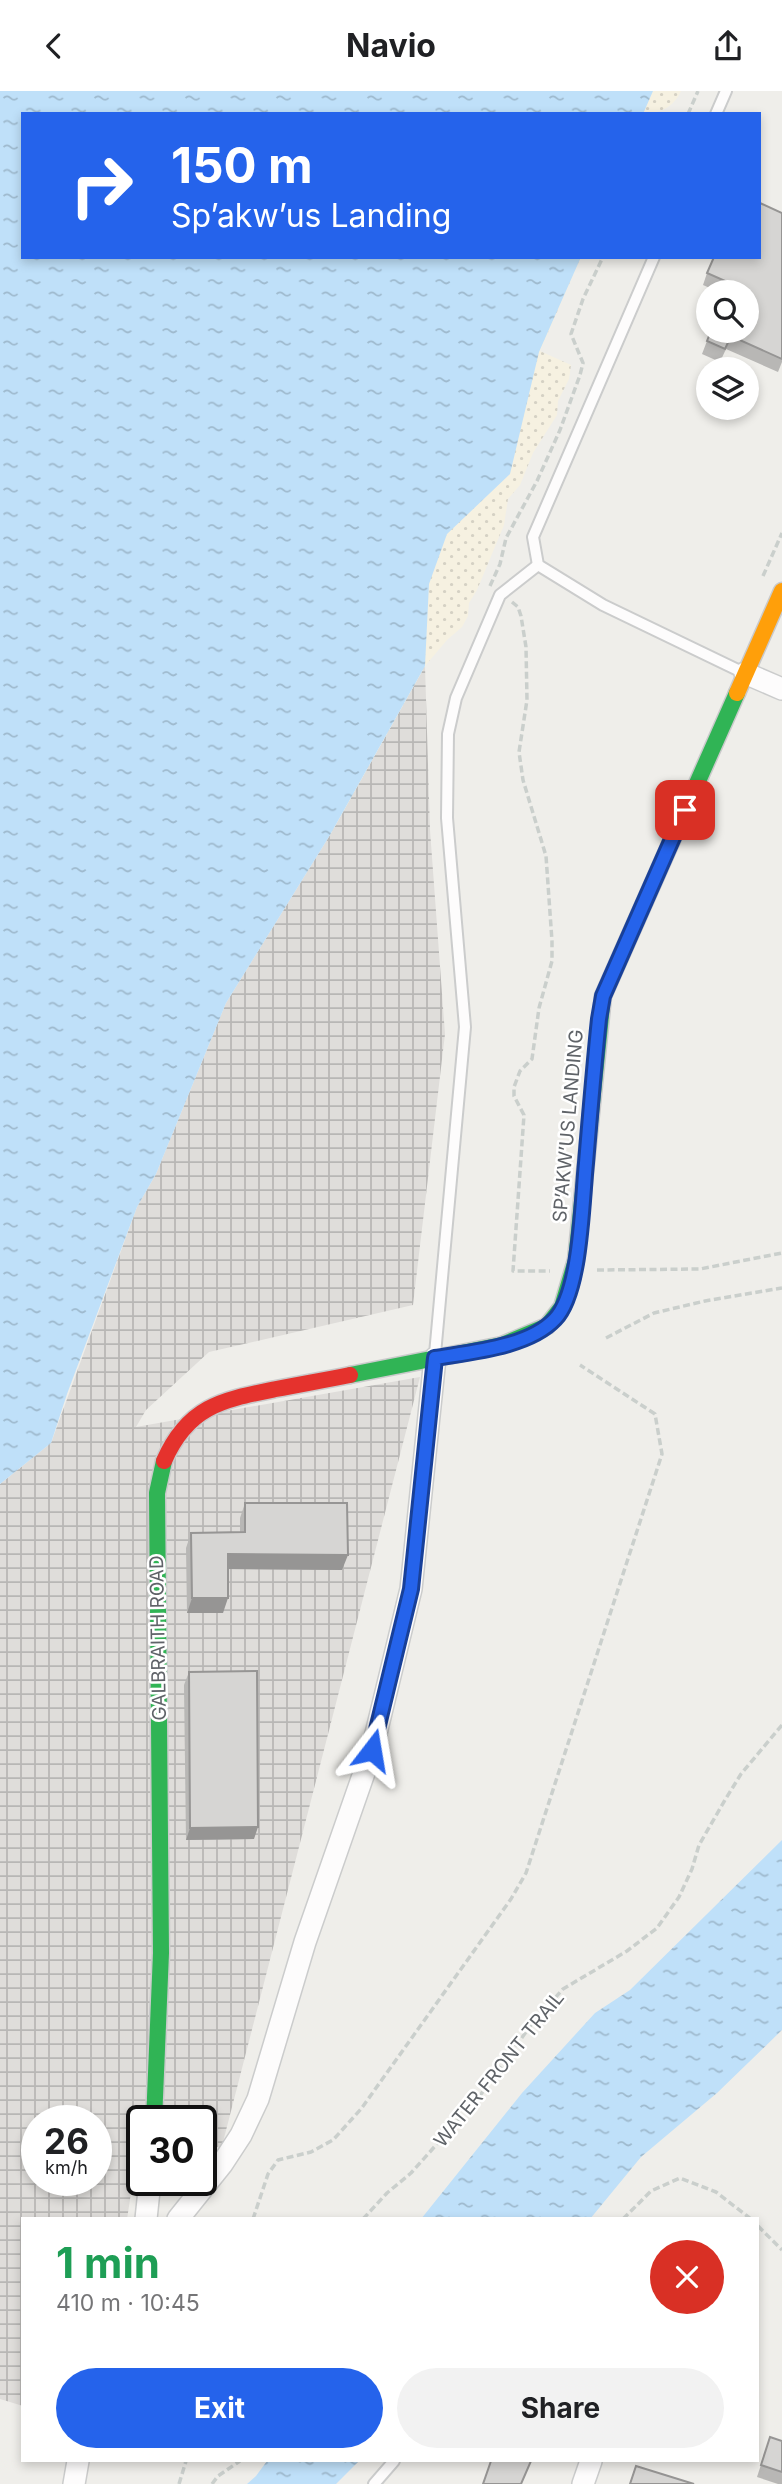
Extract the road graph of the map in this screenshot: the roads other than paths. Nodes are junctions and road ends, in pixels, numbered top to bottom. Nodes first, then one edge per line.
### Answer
1 (726, 91) edge
2 (717, 112) edge
3 (653, 259) edge
4 (538, 565) junction
5 (782, 590) edge
6 (746, 673) junction
7 (782, 689) edge
8 (435, 1358) junction
9 (155, 2105) edge
10 (148, 2196) edge
11 (146, 2217) edge
12 (180, 2217) edge
13 (78, 2462) edge
14 (393, 2462) edge
15 (591, 2462) edge
16 (74, 2484) edge
17 (374, 2484) edge
18 (583, 2484) edge

1 - 2 lane
3 - 4 lane
4 - 6 lane
4 - 8 lane
5 - 6 street, SP’AKW’US LANDING
6 - 7 street
6 - 8 street, SP’AKW’US LANDING
8 - 9 street, GALBRAITH ROAD
8 - 12 street
10 - 11 street
13 - 16 street
14 - 17 lane
15 - 18 street

